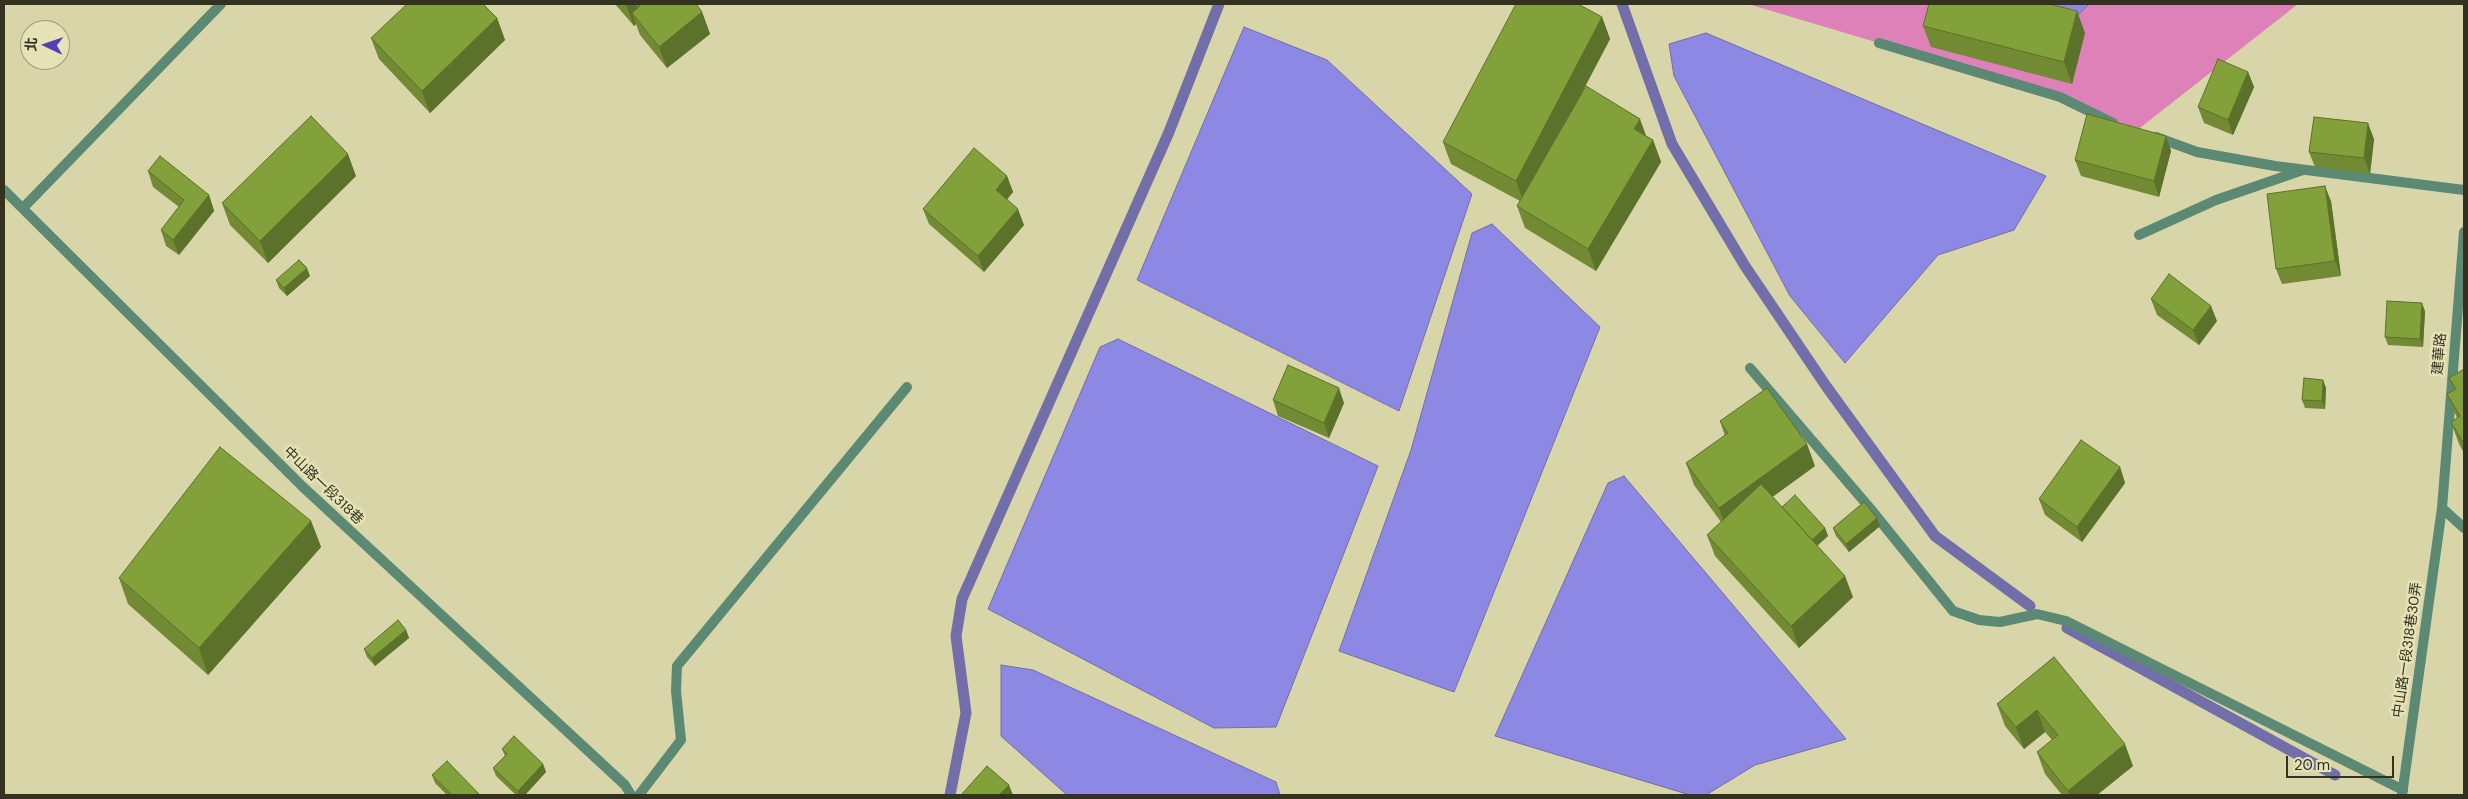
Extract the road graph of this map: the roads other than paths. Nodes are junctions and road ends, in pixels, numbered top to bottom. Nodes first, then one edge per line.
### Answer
1 (221, 4) edge
2 (1879, 44) dead end
3 (2120, 125) edge
4 (2145, 134) edge
5 (2307, 168) junction
6 (4, 190) edge
7 (2464, 190) edge
8 (23, 208) junction
9 (2464, 232) edge
10 (2139, 235) dead end
11 (1750, 368) dead end
12 (907, 387) dead end
13 (2442, 508) junction
14 (2464, 528) edge
15 (2402, 792) edge
16 (631, 795) edge
17 (639, 795) edge

1 - 8 street
2 - 3 street
4 - 5 street
5 - 7 street
5 - 10 street
6 - 8 street, 中山路一段318巷
8 - 16 street, 中山路一段318巷
9 - 13 street, 建華路
11 - 15 street
12 - 17 street
13 - 14 street
13 - 15 street, 中山路一段318巷30弄

